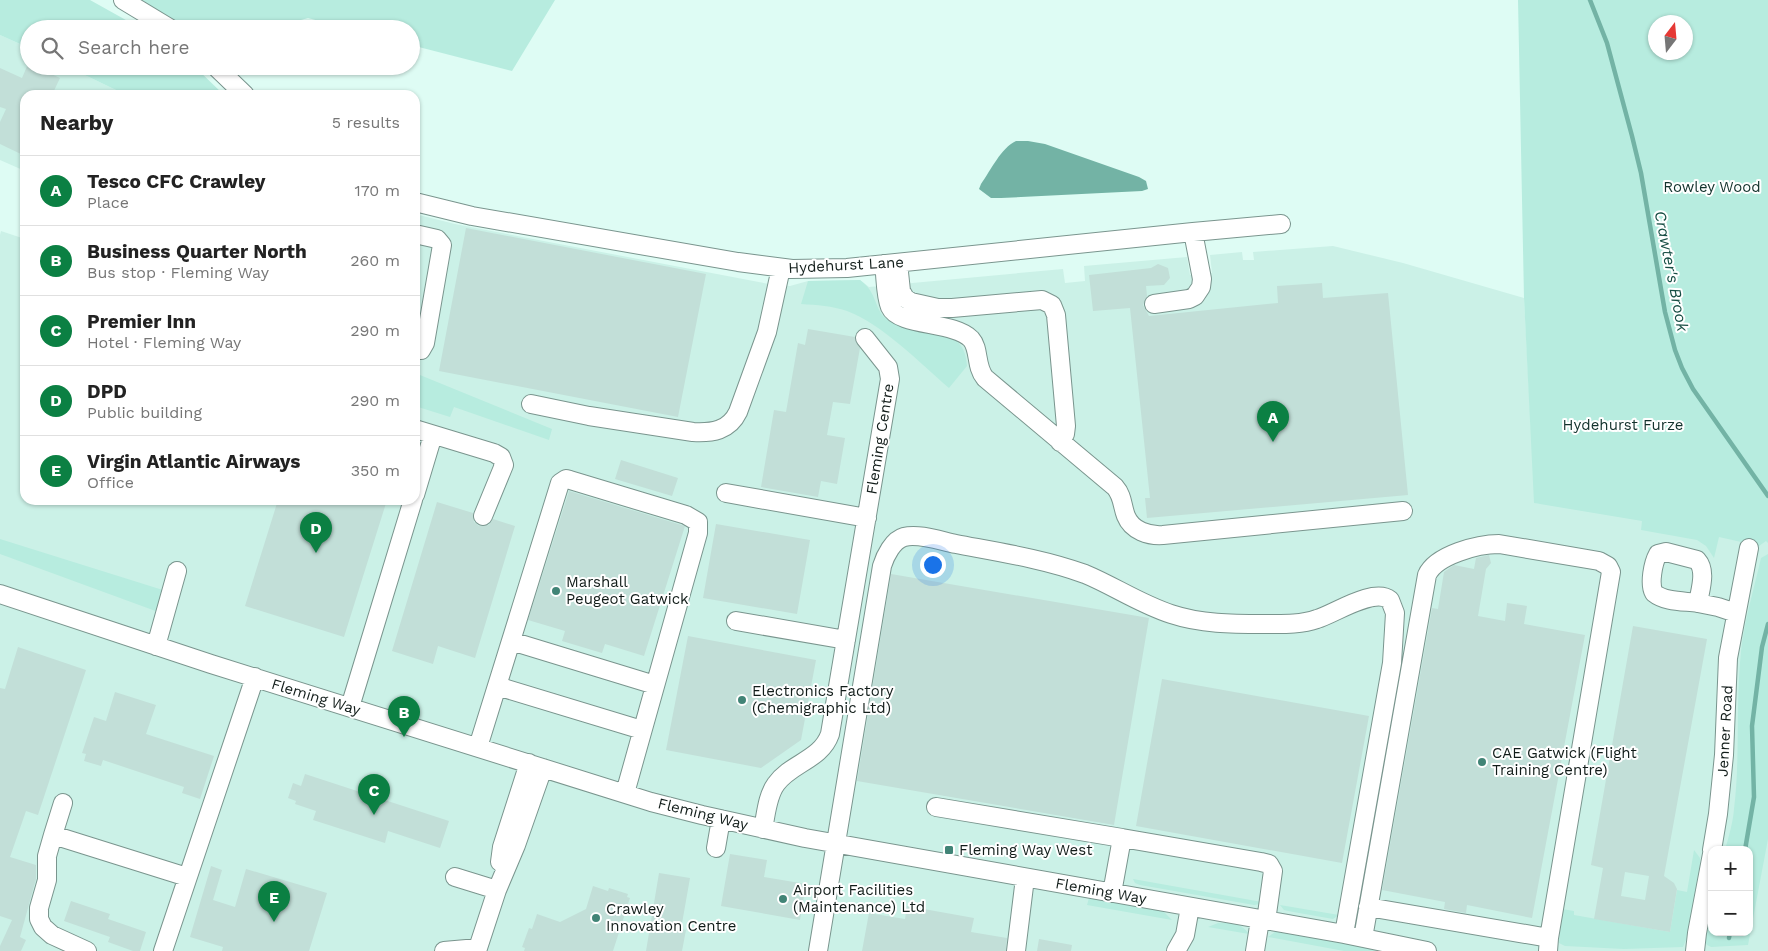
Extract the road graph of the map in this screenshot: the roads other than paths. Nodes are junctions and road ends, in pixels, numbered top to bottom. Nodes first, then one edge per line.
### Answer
1 (122, 0) edge
2 (156, 20) edge
3 (224, 75) edge
4 (239, 90) edge
5 (420, 203) edge
6 (440, 209) junction
7 (1281, 224) dead end
8 (1193, 232) junction
9 (420, 235) edge
10 (433, 238) junction
11 (891, 264) junction
12 (782, 268) junction
13 (1154, 304) dead end
14 (865, 338) dead end
15 (420, 350) edge
16 (531, 404) dead end
17 (420, 430) edge
18 (433, 434) junction
19 (1060, 442) junction
20 (420, 478) edge
21 (726, 493) dead end
22 (412, 505) edge
23 (1403, 511) dead end
24 (483, 516) dead end
25 (867, 518) junction
26 (1749, 548) dead end
27 (177, 571) dead end
28 (0, 595) edge
29 (1698, 603) dead end
30 (1736, 612) junction
31 (736, 621) dead end
32 (846, 640) junction
33 (511, 641) junction
34 (156, 646) junction
35 (254, 677) junction
36 (655, 685) junction
37 (497, 686) junction
38 (350, 707) junction
39 (642, 730) junction
40 (478, 747) junction
41 (536, 766) junction
42 (625, 793) junction
43 (63, 803) dead end
44 (936, 806) dead end
45 (721, 820) junction
46 (763, 829) junction
47 (53, 835) junction
48 (1122, 838) junction
49 (834, 844) junction
50 (1713, 846) edge
51 (716, 848) dead end
52 (1708, 875) edge
53 (187, 876) junction
54 (455, 877) dead end
55 (1025, 878) junction
56 (497, 890) junction
57 (1112, 893) junction
58 (1190, 907) junction
59 (1368, 907) junction
60 (1263, 920) junction
61 (1344, 934) junction
62 (1363, 938) junction
63 (1549, 945) edge
64 (478, 949) edge
65 (87, 951) edge
66 (163, 951) edge
67 (444, 951) edge
68 (818, 951) edge
69 (1016, 951) edge
70 (1176, 951) edge
71 (1255, 951) edge
72 (1427, 951) edge
73 (1695, 951) edge

1 - 2 street
3 - 4 street
5 - 6 street, Hydehurst Lane
6 - 10 street
6 - 12 street, Hydehurst Lane
7 - 8 street, Hydehurst Lane
8 - 11 street, Hydehurst Lane
8 - 13 street
9 - 10 street
10 - 15 street
11 - 12 street, Hydehurst Lane
11 - 19 street
11 - 19 street
12 - 16 street
14 - 25 street, Fleming Centre
17 - 18 street
18 - 20 street
18 - 24 street
19 - 23 street
21 - 25 street
22 - 38 street
25 - 32 street, Fleming Centre
26 - 30 street, Jenner Road
27 - 34 street
28 - 34 street, Fleming Way
29 - 30 street
30 - 50 street, Jenner Road
31 - 32 street
32 - 46 street, Fleming Centre
33 - 36 street
33 - 36 street
33 - 37 street
34 - 35 street, Fleming Way
35 - 38 street, Fleming Way
35 - 53 street
36 - 39 street
37 - 39 street
37 - 40 street
38 - 40 street, Fleming Way
39 - 42 street
40 - 41 street, Fleming Way
41 - 42 street, Fleming Way
41 - 56 street
42 - 45 street, Fleming Way
43 - 47 street
44 - 48 street
45 - 46 street, Fleming Way
45 - 51 street
46 - 49 street, Fleming Way
47 - 53 street
47 - 65 street
48 - 57 street
48 - 60 street
49 - 55 street, Fleming Way
49 - 61 street
49 - 68 street
52 - 73 street
53 - 66 street
54 - 56 street
55 - 57 street, Fleming Way
55 - 69 street
56 - 64 street
57 - 58 street, Fleming Way
58 - 60 street, Fleming Way
58 - 70 street
59 - 62 street
59 - 63 street
59 - 63 street
60 - 61 street, Fleming Way
60 - 71 street
61 - 62 street, Fleming Way
62 - 72 street, Fleming Way
64 - 67 street

